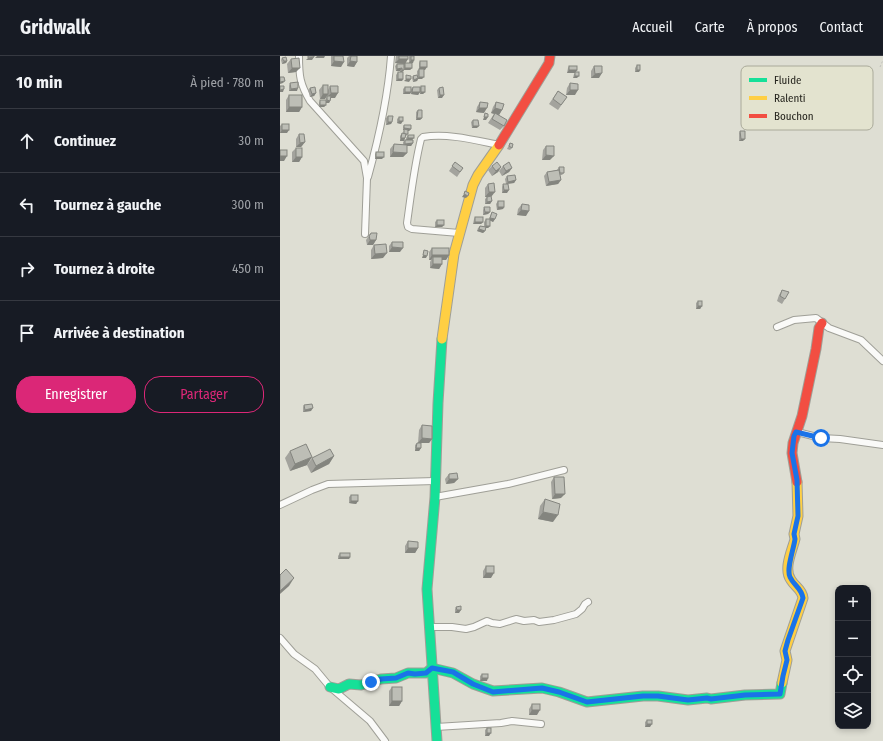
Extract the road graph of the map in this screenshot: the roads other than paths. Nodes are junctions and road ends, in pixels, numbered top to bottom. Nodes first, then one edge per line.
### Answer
1 (299, 56) edge
2 (391, 56) edge
3 (550, 56) edge
4 (498, 145) junction
5 (367, 178) junction
6 (459, 233) junction
7 (365, 234) dead end
8 (822, 323) junction
9 (777, 327) dead end
10 (883, 361) edge
11 (796, 432) junction
12 (883, 445) edge
13 (564, 470) dead end
14 (435, 480) junction
15 (435, 497) junction
16 (280, 505) edge
17 (588, 602) dead end
18 (430, 627) junction
19 (280, 638) edge
20 (432, 668) junction
21 (330, 687) junction
22 (541, 724) dead end
23 (436, 727) junction
24 (385, 741) edge
25 (436, 741) edge

1 - 5 street
2 - 5 street
3 - 4 street
4 - 6 street
4 - 6 street
5 - 7 street
6 - 14 street
8 - 9 street
8 - 10 street
8 - 11 street
11 - 12 street
11 - 20 street
13 - 15 street
14 - 15 street
14 - 16 street
15 - 18 street
17 - 18 street
18 - 20 street
19 - 21 street
20 - 21 street
20 - 23 street
21 - 24 street
22 - 23 street
23 - 25 street

